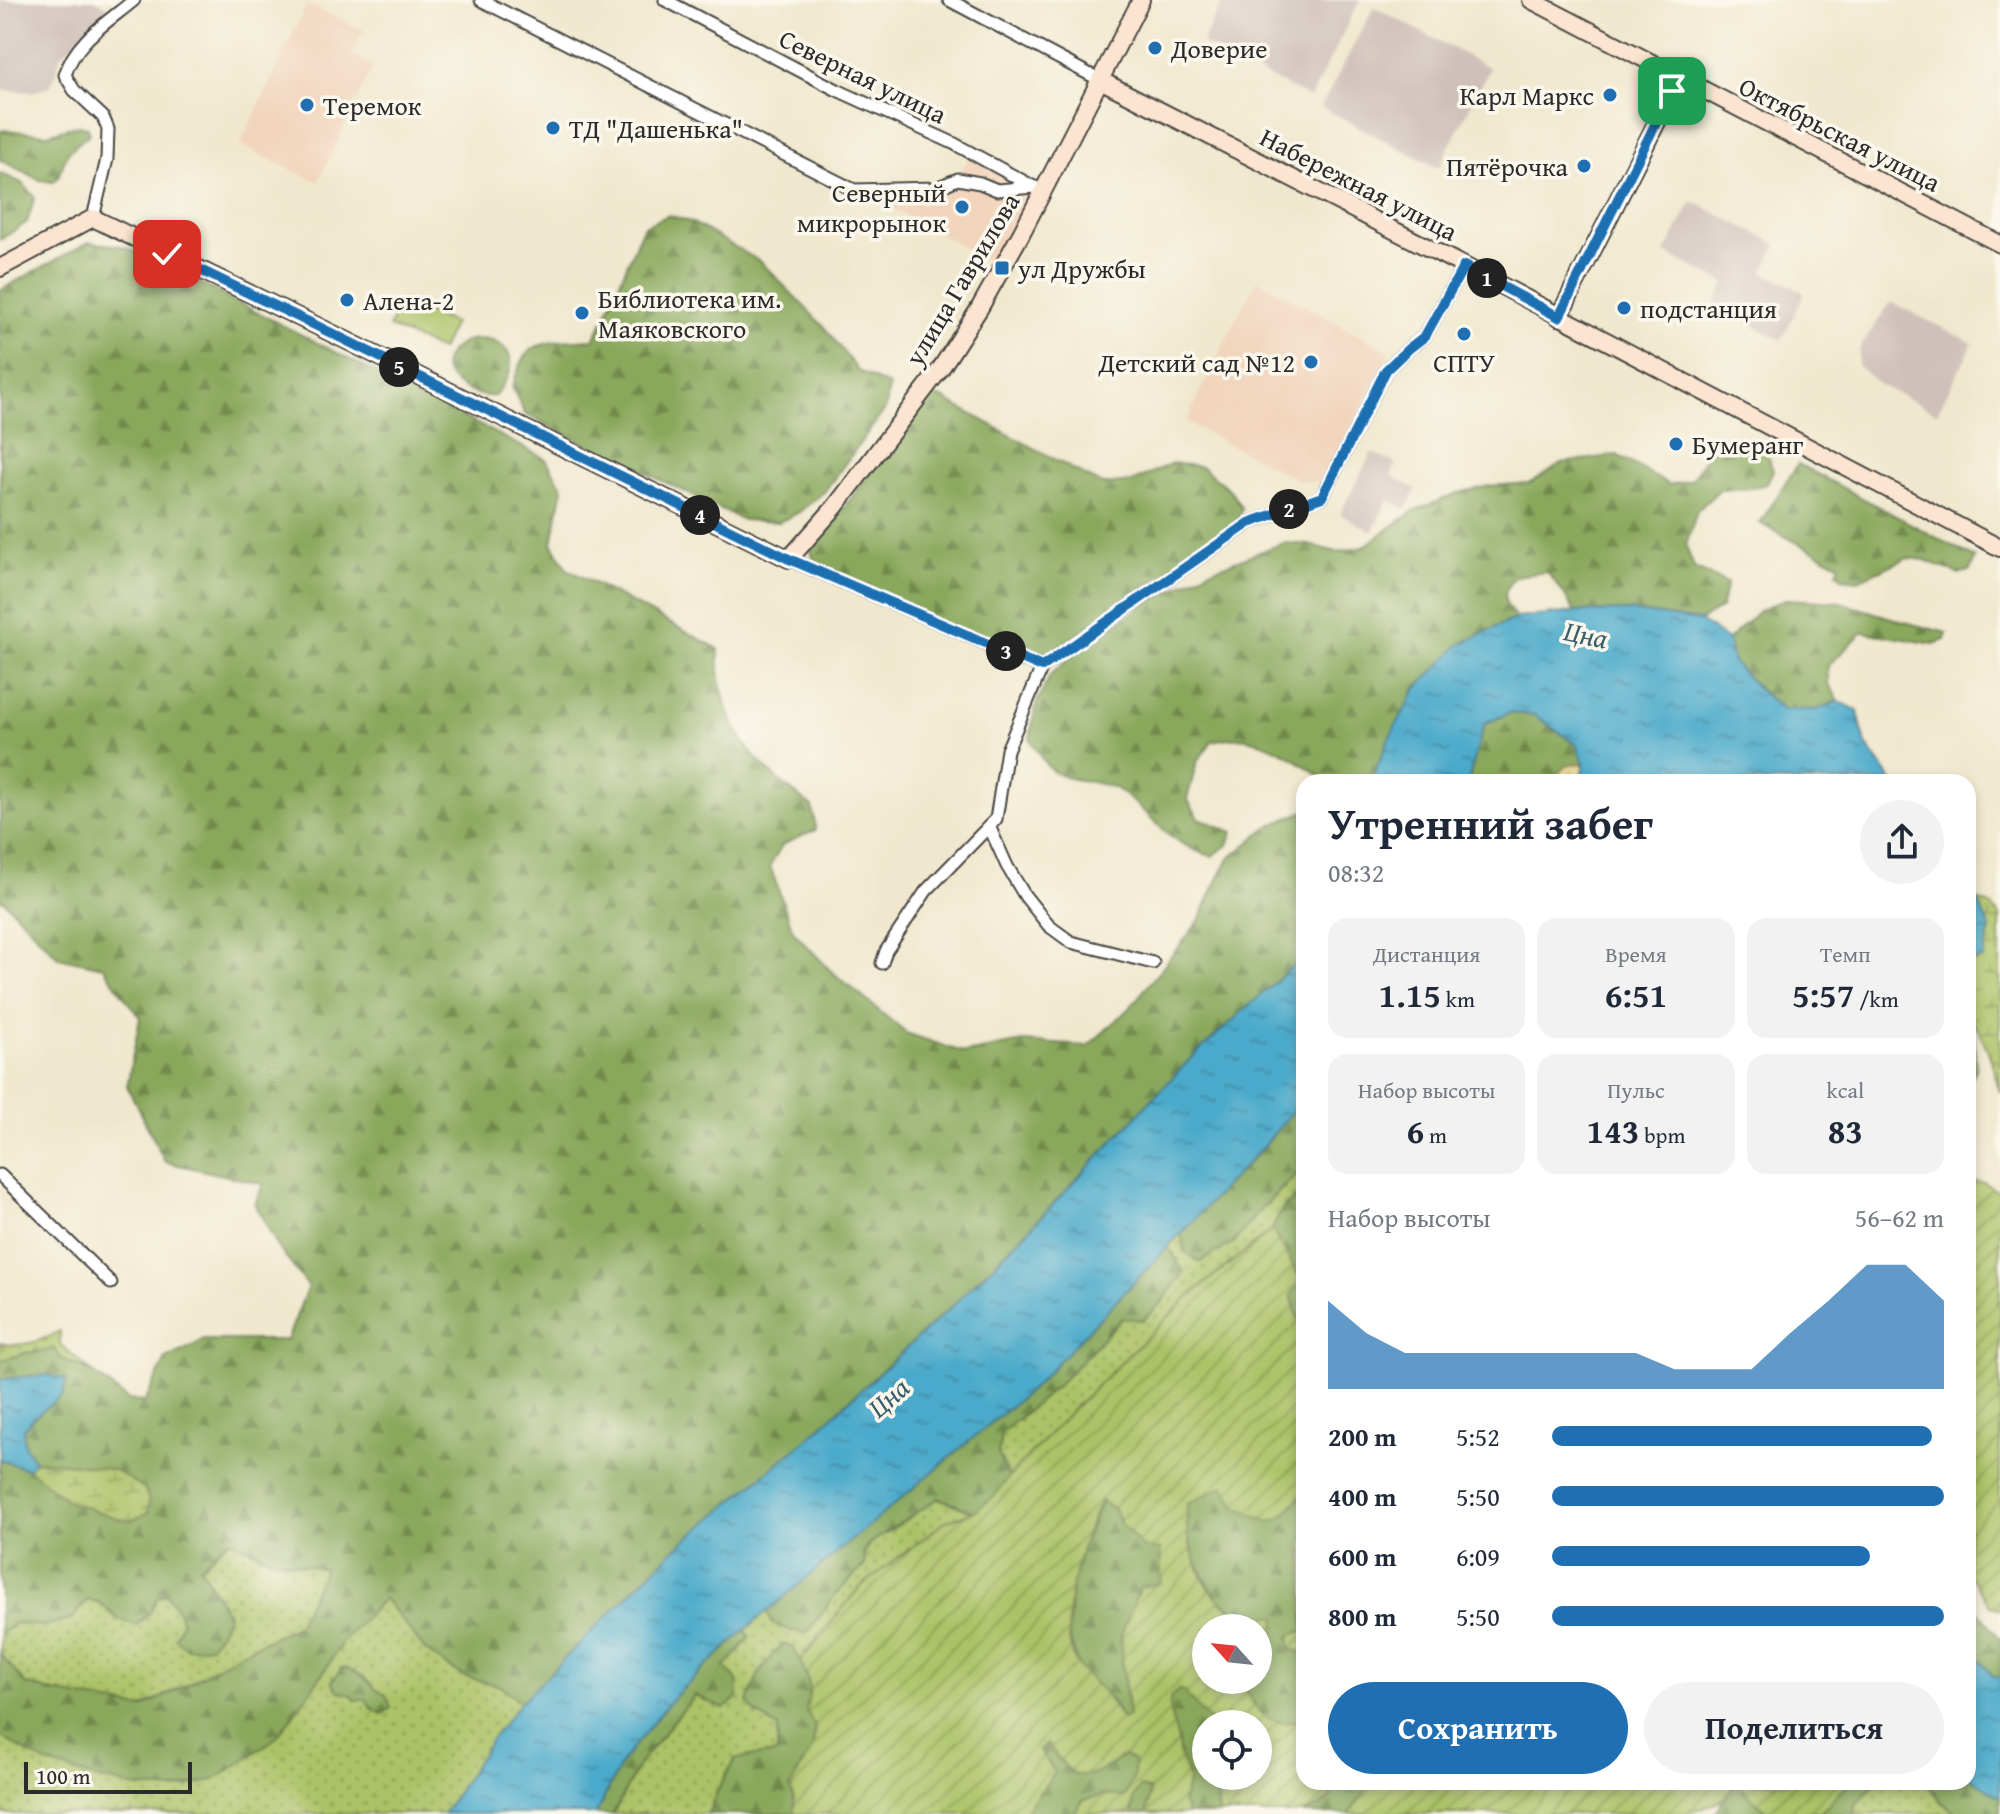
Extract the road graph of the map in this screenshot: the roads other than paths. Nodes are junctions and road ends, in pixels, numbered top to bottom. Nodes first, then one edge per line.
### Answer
1 (134, 0) edge
2 (481, 0) edge
3 (665, 0) edge
4 (949, 0) edge
5 (1141, 0) edge
6 (1531, 0) edge
7 (1679, 78) junction
8 (1100, 80) junction
9 (1039, 189) junction
10 (93, 218) junction
11 (2000, 244) edge
12 (1464, 266) junction
13 (0, 268) edge
14 (1559, 317) junction
15 (2000, 548) edge
16 (789, 559) junction
17 (1042, 667) junction
18 (989, 826) junction
19 (882, 963) dead end
20 (1153, 963) dead end
21 (0, 1175) edge
22 (111, 1283) dead end

1 - 10 street
2 - 9 street
3 - 9 street, Северная улица
4 - 8 street, Набережная улица
5 - 8 street, улица Гаврилова
6 - 7 street, Октябрьская улица
7 - 11 street, Октябрьская улица
7 - 14 street
8 - 9 street, улица Гаврилова
8 - 12 street, Набережная улица
9 - 16 street, улица Гаврилова
10 - 13 street
10 - 16 street
12 - 14 street, Набережная улица
12 - 17 street
14 - 15 street, Набережная улица
16 - 17 street
17 - 18 street
18 - 19 street
18 - 20 street
21 - 22 street

